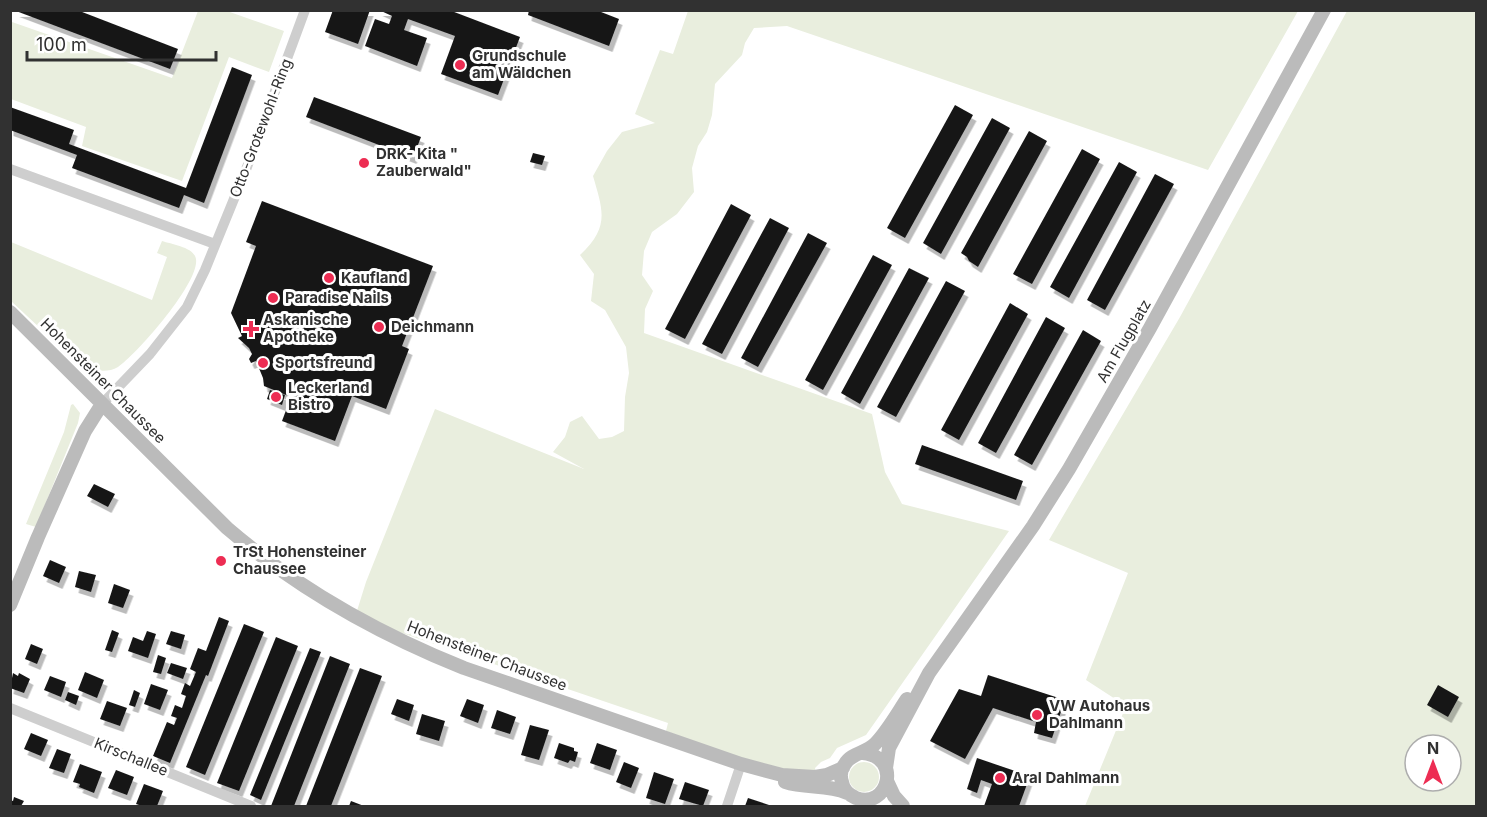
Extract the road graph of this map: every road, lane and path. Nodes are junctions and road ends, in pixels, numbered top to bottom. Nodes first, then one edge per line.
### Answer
1 (305, 10) edge
2 (1324, 10) edge
3 (10, 169) edge
4 (215, 244) junction
5 (10, 312) edge
6 (102, 404) junction
7 (10, 605) edge
8 (929, 673) junction
9 (10, 708) edge
10 (862, 753) junction
11 (741, 764) junction
12 (843, 768) junction
13 (886, 774) junction
14 (847, 793) junction
15 (868, 800) junction
16 (250, 807) edge
17 (727, 807) edge
18 (884, 807) edge
19 (903, 807) edge

1 - 4 street, Otto-Grotewohl-Ring
2 - 8 main road, Am Flugplatz
3 - 4 street
4 - 6 street, Otto-Grotewohl-Ring
5 - 6 main road, Hohensteiner Chaussee
6 - 7 main road
6 - 11 main road, Hohensteiner Chaussee
8 - 10 main road, Am Flugplatz
8 - 13 main road, Am Flugplatz
9 - 16 street, Kirschallee
10 - 12 main road
10 - 13 main road
11 - 12 main road, Hohensteiner Chaussee
11 - 14 main road, Hohensteiner Chaussee
11 - 17 street
12 - 14 main road
13 - 15 main road
13 - 19 main road
14 - 15 main road
15 - 18 main road

